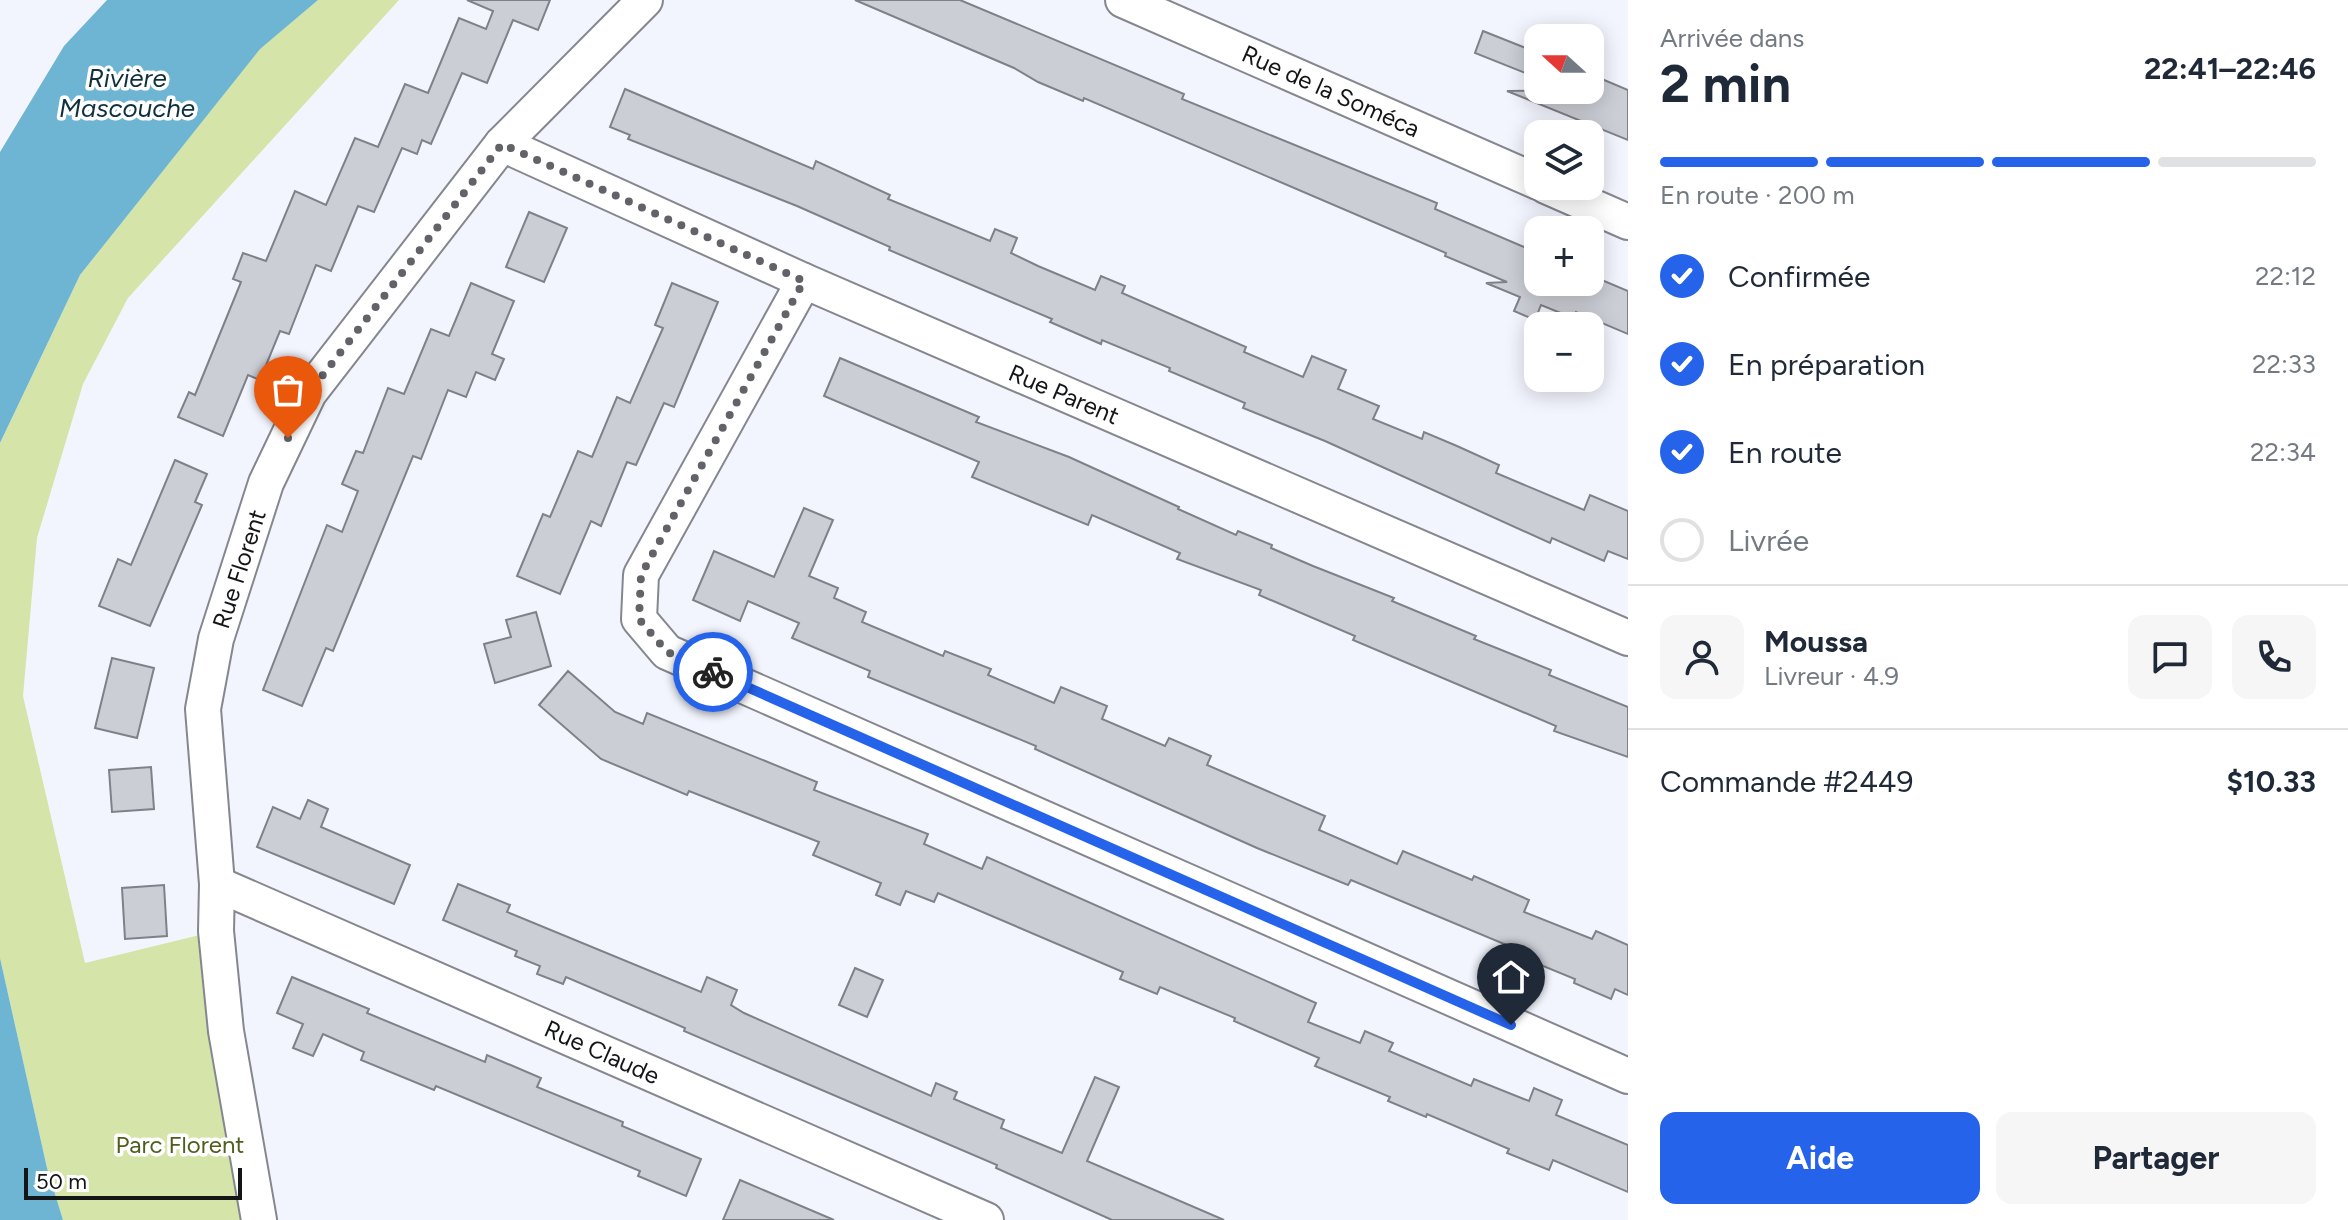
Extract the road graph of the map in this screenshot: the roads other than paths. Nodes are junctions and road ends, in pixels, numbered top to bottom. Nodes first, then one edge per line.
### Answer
1 (645, 0) edge
2 (1123, 0) edge
3 (502, 144) junction
4 (1524, 176) edge
5 (1578, 200) edge
6 (1628, 222) edge
7 (804, 281) junction
8 (1628, 638) edge
9 (217, 884) junction
10 (1628, 1076) edge
11 (259, 1220) edge
12 (986, 1220) edge

1 - 3 street, Rue Florent
2 - 4 street, Rue de la Soméca
3 - 7 street, Rue Parent
3 - 9 street, Rue Florent
5 - 6 street
7 - 8 street, Rue Parent
7 - 10 street
9 - 11 street, Rue Florent
9 - 12 street, Rue Claude

